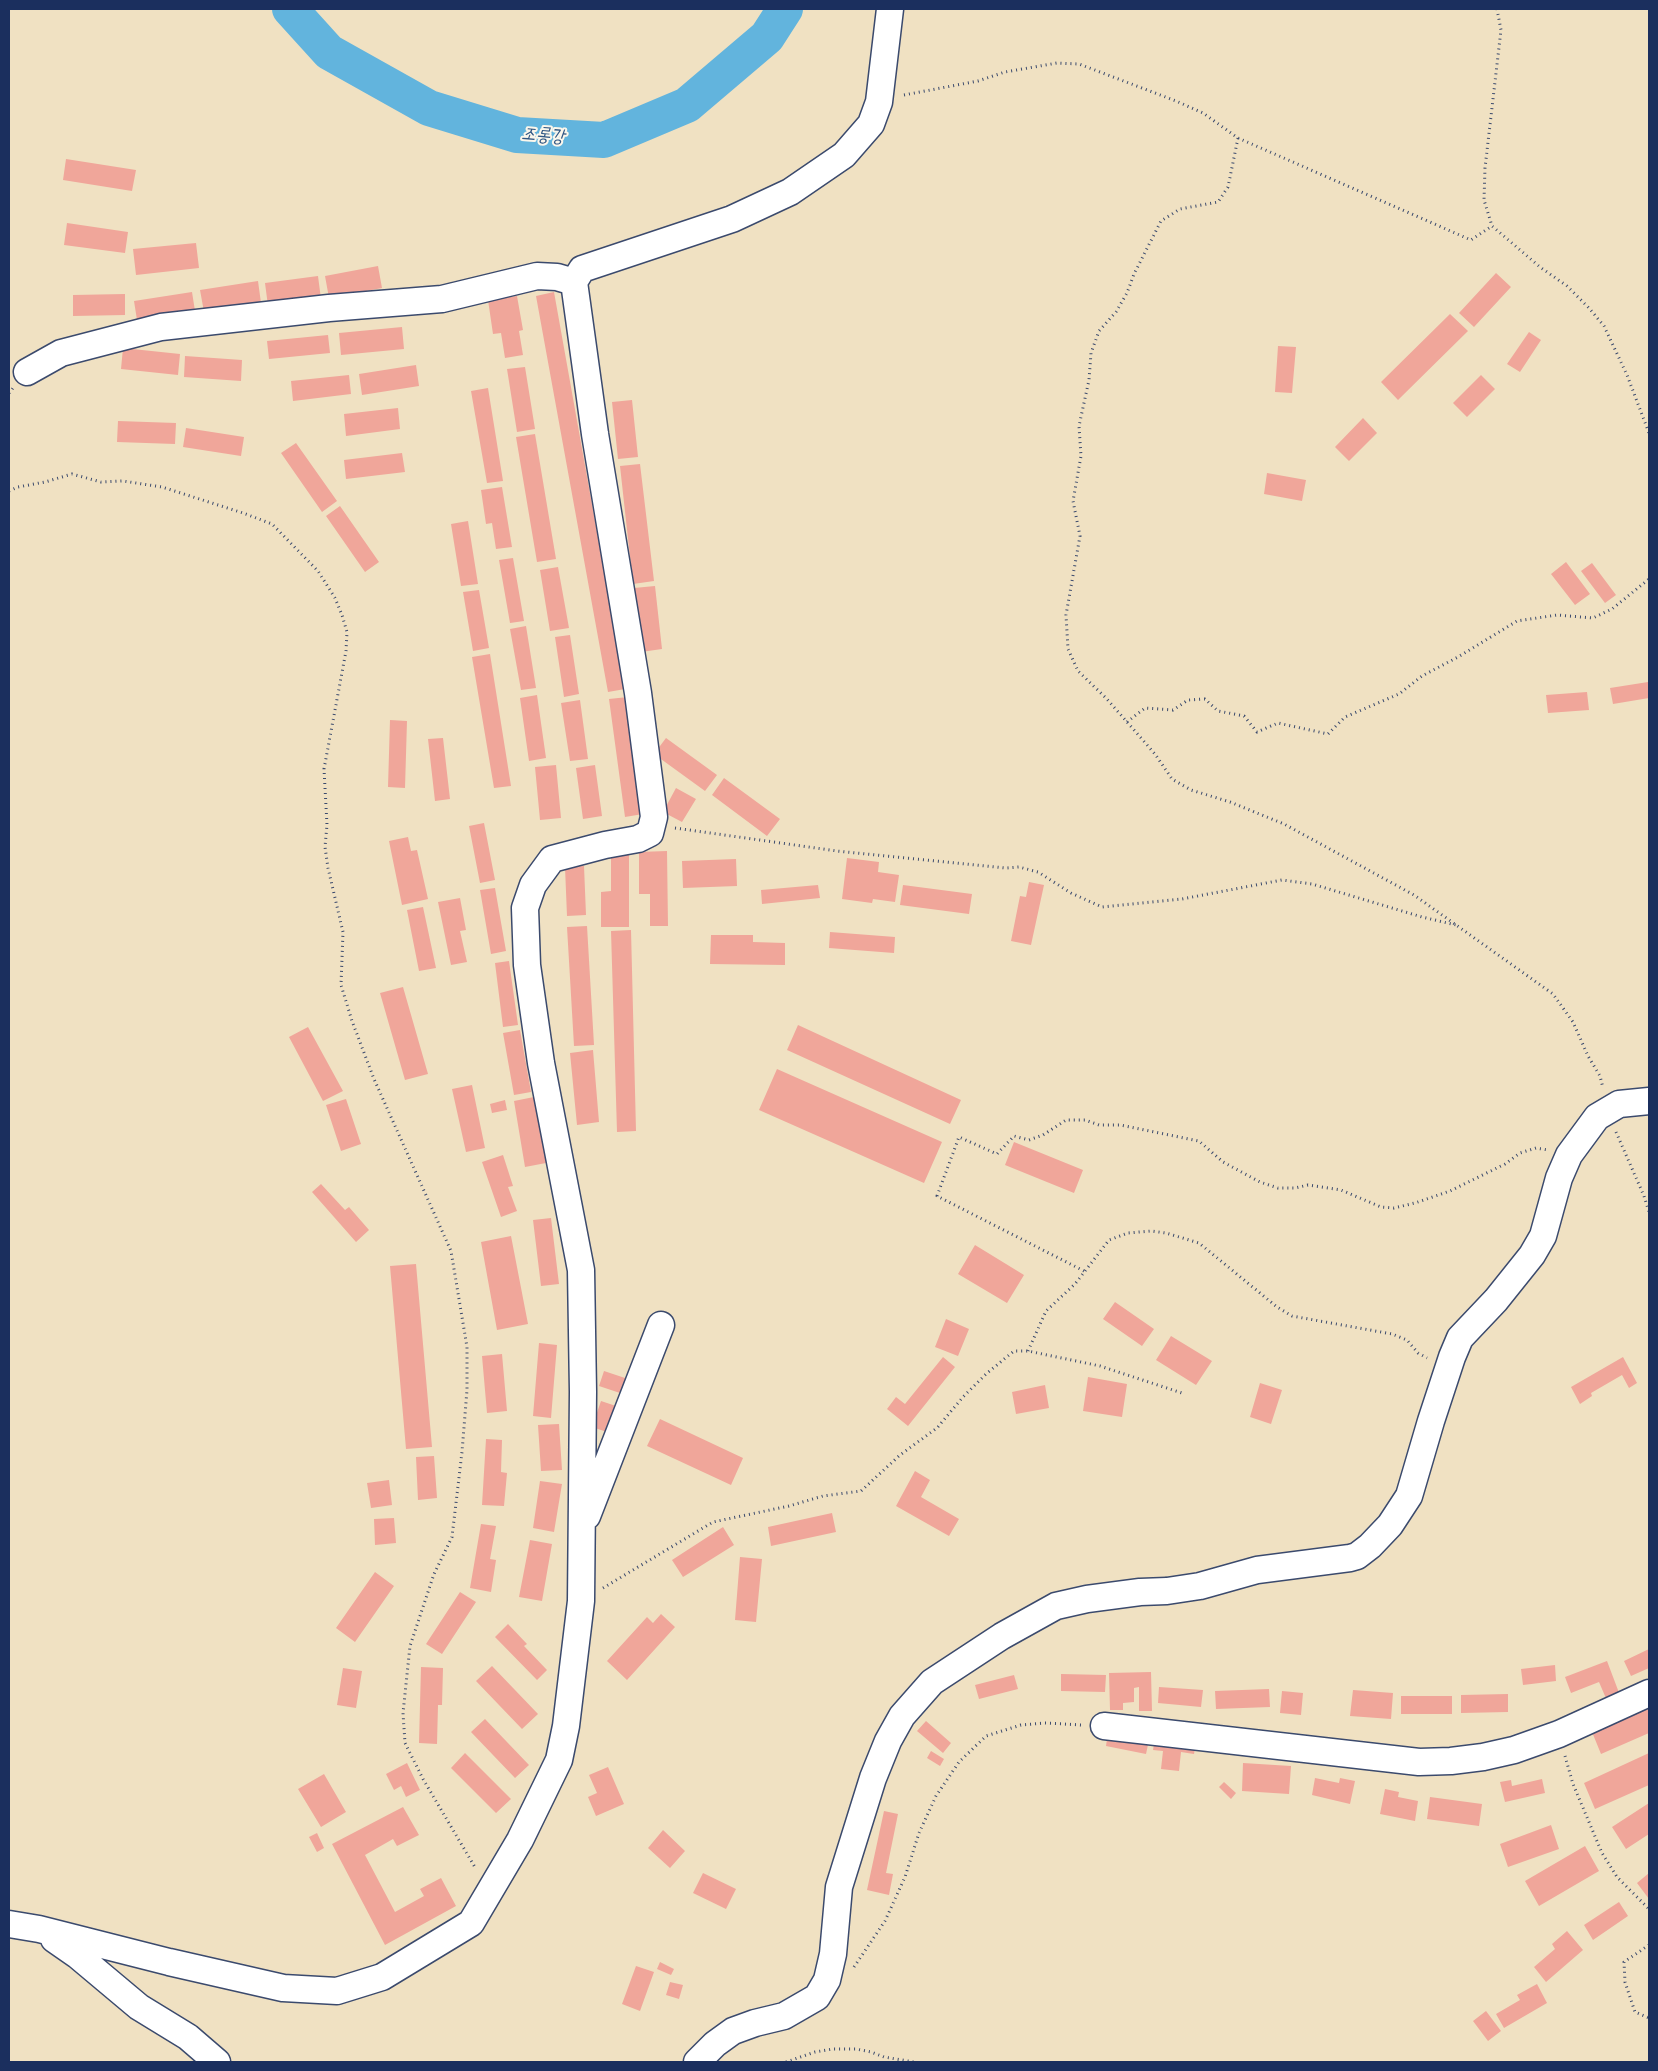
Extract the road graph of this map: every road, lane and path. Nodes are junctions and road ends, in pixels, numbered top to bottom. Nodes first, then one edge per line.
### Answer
1 (890, 9) edge
2 (1497, 9) edge
3 (879, 102) junction
4 (1238, 138) junction
5 (1492, 226) junction
6 (574, 282) junction
7 (27, 372) dead end
8 (1649, 433) edge
9 (9, 491) edge
10 (1649, 579) edge
11 (1127, 722) junction
12 (652, 824) junction
13 (1456, 925) junction
14 (1649, 1101) edge
15 (1607, 1112) junction
16 (1569, 1156) junction
17 (1649, 1212) edge
18 (1084, 1271) junction
19 (661, 1325) dead end
20 (1028, 1351) junction
21 (1449, 1367) junction
22 (1185, 1394) dead end
23 (582, 1529) junction
24 (581, 1601) junction
25 (1649, 1693) edge
26 (1104, 1726) joint
27 (1559, 1734) junction
28 (491, 1887) junction
29 (1649, 1910) edge
30 (9, 1924) edge
31 (39, 1929) junction
32 (1649, 1944) edge
33 (848, 1974) dead end
34 (1649, 2018) edge
35 (217, 2062) edge
36 (697, 2062) edge
37 (786, 2062) edge
38 (914, 2062) edge

1 - 3 street
2 - 5 path
3 - 4 path
3 - 6 street
4 - 5 path
4 - 11 path
5 - 8 path
6 - 7 street
6 - 12 street
9 - 28 path
10 - 11 path
11 - 13 path
12 - 13 path
12 - 23 street
13 - 15 path
14 - 15 street
15 - 16 street
15 - 17 path
16 - 18 path
16 - 21 street
18 - 20 path
18 - 21 path
19 - 23 street
20 - 22 path
20 - 24 path
21 - 36 street
23 - 24 street
24 - 28 street
25 - 27 street
26 - 27 street
26 - 33 path
27 - 29 path
28 - 31 street
30 - 31 street
31 - 35 street
32 - 34 path
37 - 38 path

